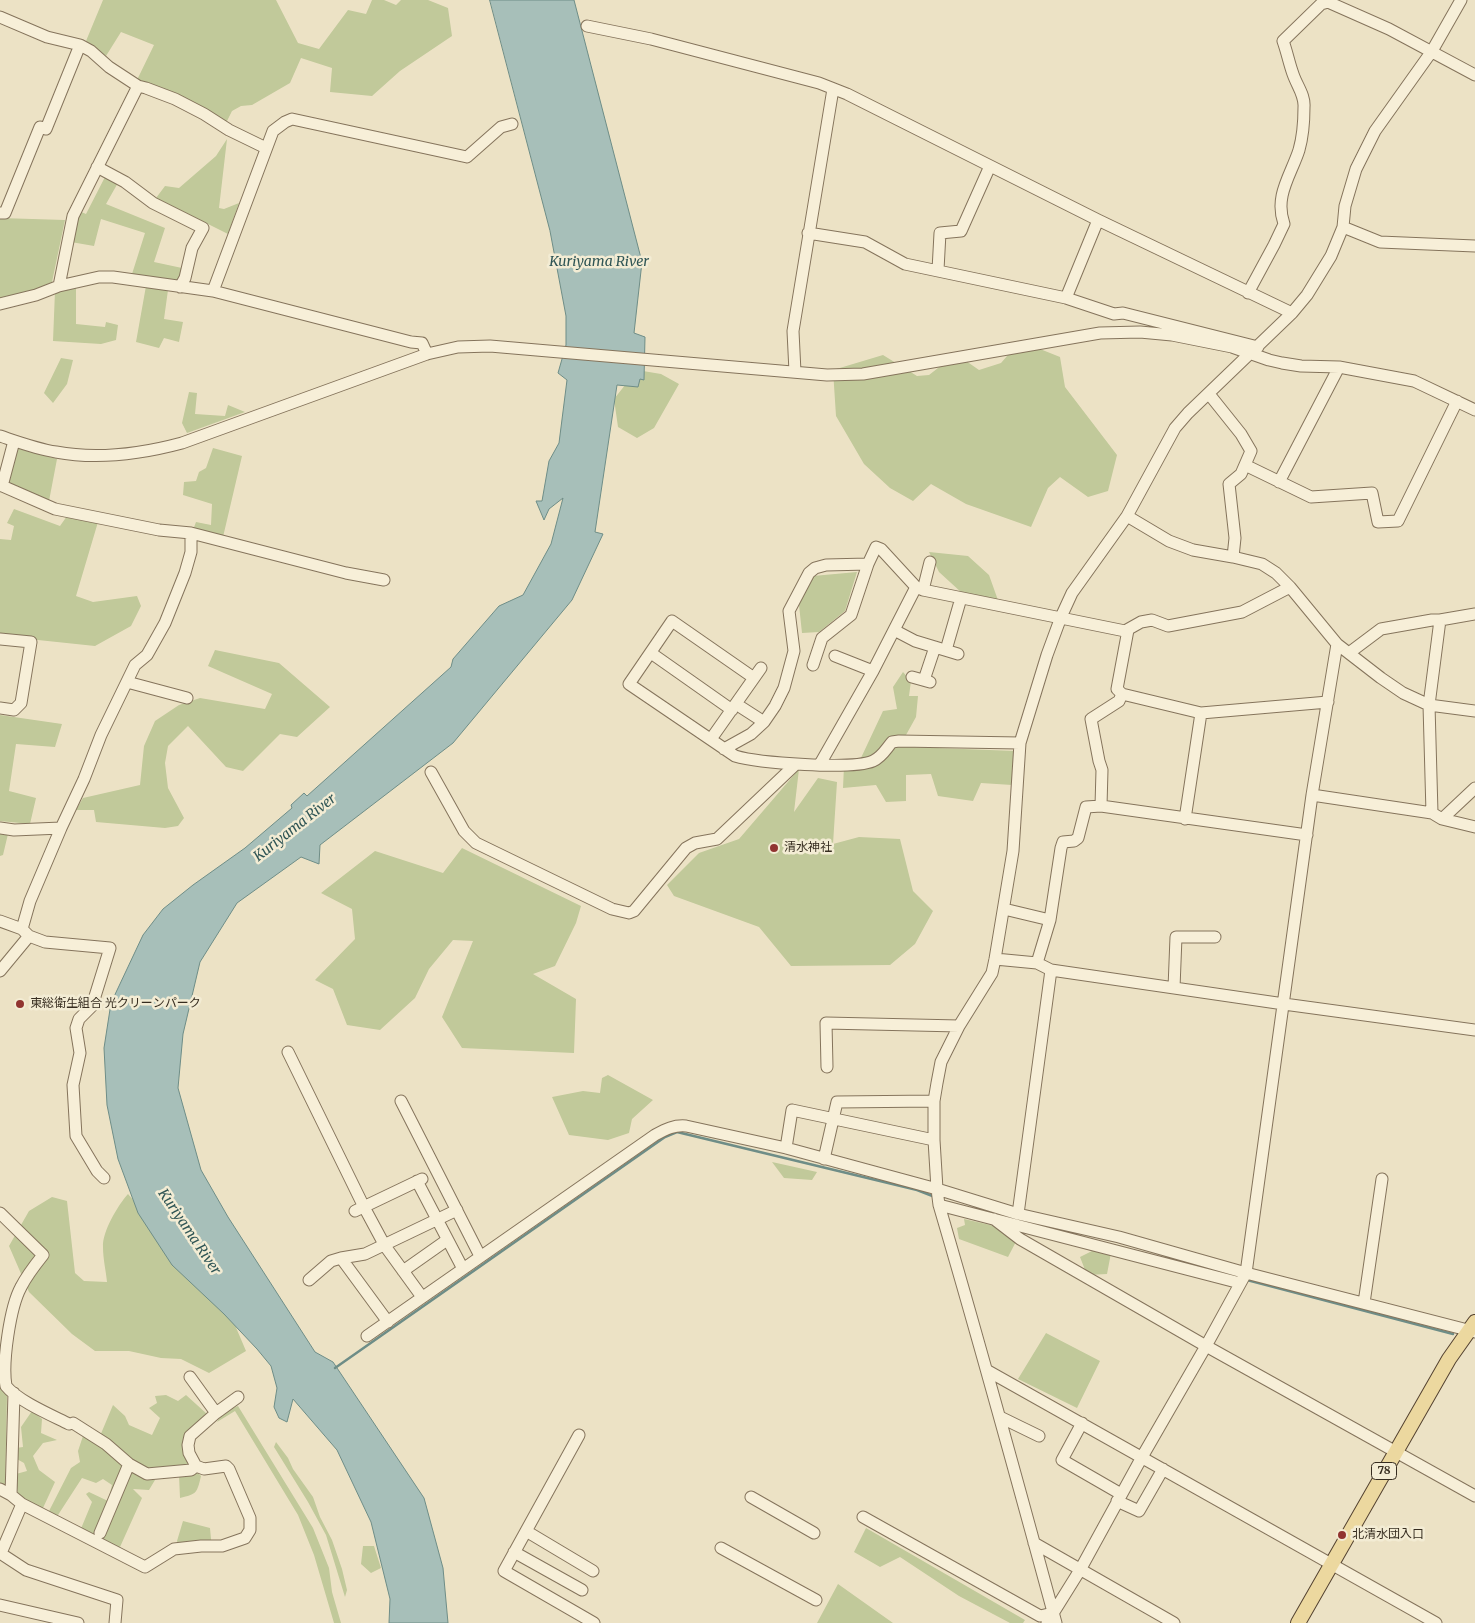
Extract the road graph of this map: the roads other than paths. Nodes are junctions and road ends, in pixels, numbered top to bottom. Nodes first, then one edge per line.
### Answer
1 (1461, 0) edge
2 (0, 17) edge
3 (587, 26) dead end
4 (80, 45) junction
5 (1432, 51) junction
6 (1475, 75) edge
7 (138, 86) junction
8 (833, 89) junction
9 (512, 124) dead end
10 (266, 148) junction
11 (990, 166) junction
12 (97, 167) junction
13 (0, 213) edge
14 (1098, 220) junction
15 (1343, 227) junction
16 (808, 233) junction
17 (1475, 246) edge
18 (938, 270) junction
19 (59, 286) junction
20 (180, 287) junction
21 (213, 291) junction
22 (1248, 293) junction
23 (1066, 298) junction
24 (0, 304) edge
25 (1292, 313) junction
26 (1114, 314) junction
27 (1122, 332) junction
28 (1254, 350) junction
29 (427, 354) junction
30 (1339, 367) junction
31 (795, 372) junction
32 (1209, 394) junction
33 (1457, 401) junction
34 (1475, 410) edge
35 (0, 436) edge
36 (14, 441) junction
37 (1245, 465) junction
38 (1280, 482) junction
39 (1, 486) edge
40 (1127, 516) junction
41 (191, 533) junction
42 (1233, 557) junction
43 (930, 562) dead end
44 (868, 564) junction
45 (384, 580) dead end
46 (1290, 587) junction
47 (919, 589) junction
48 (961, 598) junction
49 (1475, 614) edge
50 (1061, 617) junction
51 (1440, 620) junction
52 (894, 630) junction
53 (1128, 630) junction
54 (0, 639) edge
55 (1337, 644) junction
56 (941, 649) junction
57 (650, 653) junction
58 (1349, 653) junction
59 (958, 654) dead end
60 (836, 656) dead end
61 (814, 665) dead end
62 (761, 668) dead end
63 (873, 671) junction
64 (912, 677) dead end
65 (754, 678) junction
66 (127, 682) junction
67 (1122, 694) junction
68 (187, 698) dead end
69 (1328, 702) junction
70 (1429, 705) junction
71 (734, 707) junction
72 (0, 708) edge
73 (1475, 711) edge
74 (1200, 713) junction
75 (764, 722) junction
76 (711, 739) junction
77 (1020, 743) junction
78 (724, 749) junction
79 (796, 764) junction
80 (820, 764) junction
81 (431, 772) dead end
82 (1475, 788) edge
83 (1312, 795) junction
84 (1101, 806) junction
85 (1437, 816) junction
86 (1185, 819) junction
87 (1475, 827) edge
88 (0, 828) edge
89 (61, 828) junction
90 (1307, 835) junction
91 (1004, 909) junction
92 (1050, 920) junction
93 (0, 921) edge
94 (25, 933) junction
95 (1215, 936) dead end
96 (995, 959) junction
97 (1038, 963) junction
98 (1051, 970) junction
99 (0, 971) edge
100 (1174, 988) junction
101 (1284, 1004) junction
102 (959, 1026) junction
103 (1475, 1030) edge
104 (288, 1052) dead end
105 (827, 1067) dead end
106 (401, 1101) dead end
107 (934, 1101) junction
108 (833, 1119) junction
109 (934, 1140) junction
110 (786, 1148) junction
111 (824, 1159) junction
112 (104, 1178) dead end
113 (1382, 1180) dead end
114 (937, 1189) junction
115 (939, 1205) junction
116 (360, 1209) junction
117 (457, 1210) junction
118 (0, 1213) edge
119 (1018, 1214) junction
120 (994, 1219) junction
121 (437, 1220) junction
122 (448, 1240) junction
123 (385, 1246) junction
124 (480, 1256) junction
125 (341, 1258) junction
126 (462, 1269) junction
127 (403, 1271) junction
128 (1243, 1278) junction
129 (308, 1280) dead end
130 (422, 1297) junction
131 (1364, 1303) junction
132 (388, 1322) junction
133 (1473, 1328) edge
134 (367, 1336) dead end
135 (1206, 1346) junction
136 (988, 1371) junction
137 (190, 1377) dead end
138 (14, 1393) junction
139 (238, 1397) dead end
140 (216, 1413) junction
141 (1000, 1416) junction
142 (1082, 1423) junction
143 (579, 1435) dead end
144 (1039, 1436) dead end
145 (1396, 1451) junction
146 (1142, 1457) junction
147 (129, 1464) junction
148 (196, 1466) junction
149 (1163, 1469) junction
150 (0, 1489) edge
151 (11, 1495) junction
152 (1475, 1496) edge
153 (751, 1497) dead end
154 (1119, 1497) junction
155 (22, 1504) junction
156 (863, 1517) dead end
157 (526, 1532) junction
158 (100, 1533) dead end
159 (814, 1534) dead end
160 (1034, 1543) junction
161 (721, 1548) dead end
162 (514, 1552) junction
163 (0, 1553) edge
164 (1332, 1564) junction
165 (1080, 1570) junction
166 (593, 1571) dead end
167 (582, 1590) dead end
168 (816, 1600) dead end
169 (0, 1605) edge
170 (1055, 1618) edge
171 (78, 1623) edge
172 (116, 1623) edge
173 (594, 1623) edge
174 (1047, 1623) edge
175 (1174, 1623) edge
176 (1298, 1623) edge
177 (1436, 1623) edge

1 - 5 street
2 - 4 street
3 - 8 street
4 - 7 street
4 - 13 street
5 - 6 street
5 - 15 street
5 - 22 street
7 - 10 street
7 - 12 street
8 - 11 street
8 - 16 street
9 - 10 street
10 - 21 street
11 - 14 street
11 - 18 street
12 - 19 street
12 - 20 street
14 - 22 street
14 - 23 street
15 - 17 street
15 - 25 street
16 - 18 street
16 - 31 street
18 - 23 street
19 - 20 street
19 - 24 street
20 - 21 street
21 - 29 street
22 - 25 street
23 - 26 street
25 - 28 street
26 - 27 street
26 - 28 street
27 - 28 street
27 - 31 street
28 - 30 street
28 - 32 street
29 - 31 street
29 - 36 street
30 - 33 street
30 - 38 street
32 - 37 street
32 - 40 street
33 - 34 street
33 - 38 street
35 - 36 street
36 - 39 street
37 - 38 street
37 - 42 street
39 - 41 street
40 - 42 street
40 - 50 street
41 - 45 street
41 - 66 street
42 - 46 street
43 - 47 street
44 - 47 street
44 - 61 street
44 - 75 street
46 - 53 street
46 - 55 street
47 - 48 street
47 - 52 street
48 - 50 street
48 - 56 street
49 - 51 street
50 - 53 street
50 - 77 street
51 - 58 street
51 - 70 street
52 - 56 street
52 - 63 street
53 - 67 street
54 - 72 street
55 - 58 street
55 - 69 street
56 - 59 street
56 - 64 street
57 - 65 street
57 - 71 street
57 - 76 street
58 - 70 street
60 - 63 street
62 - 65 street
63 - 80 street
65 - 71 street
66 - 68 street
66 - 89 street
67 - 74 street
67 - 84 street
69 - 74 street
69 - 83 street
70 - 73 street
70 - 85 street
71 - 75 street
71 - 76 street
74 - 86 street
75 - 78 street
76 - 78 street
77 - 80 street
77 - 91 street
78 - 79 street
79 - 80 street
79 - 81 street
82 - 85 street
83 - 85 street
83 - 90 street
84 - 86 street
84 - 92 street
85 - 87 street
86 - 90 street
88 - 89 street
89 - 94 street
90 - 101 street
91 - 92 street
91 - 96 street
92 - 97 street
93 - 94 street
94 - 99 street
94 - 112 street
95 - 100 street
96 - 97 street
96 - 102 street
97 - 98 street
98 - 100 street
98 - 119 street
100 - 101 street
101 - 103 street
101 - 128 street
102 - 105 street
102 - 107 street
104 - 116 street
106 - 117 street
107 - 108 street
107 - 109 street
108 - 109 street
108 - 110 street
108 - 111 street
109 - 114 street
110 - 111 street
110 - 124 street
111 - 114 street
113 - 131 street
114 - 115 street
114 - 119 street
115 - 120 street
115 - 136 street
116 - 121 street
116 - 123 street
117 - 121 street
117 - 124 street
118 - 138 street
119 - 128 street
120 - 128 street
120 - 135 street
121 - 122 street
121 - 123 street
122 - 126 street
122 - 127 street
123 - 125 street
123 - 127 street
124 - 126 street
125 - 129 street
125 - 132 street
126 - 130 street
127 - 130 street
128 - 131 street
128 - 135 street
130 - 132 street
131 - 133 street
132 - 134 street
133 - 145 main road, 78
135 - 145 street
135 - 146 street
136 - 141 street
136 - 142 street
137 - 140 street
138 - 147 street
138 - 151 street
139 - 140 street
140 - 148 street
141 - 144 street
141 - 160 street
142 - 146 street
142 - 154 street
143 - 157 street
145 - 152 street
145 - 164 main road, 78
146 - 149 street
146 - 154 street
147 - 148 street
147 - 158 street
148 - 155 street
149 - 154 street
149 - 164 street
150 - 151 street
151 - 155 street
153 - 159 street
154 - 165 street
155 - 163 street
156 - 170 street
157 - 162 street
157 - 166 street
160 - 165 street
160 - 170 street
161 - 168 street
162 - 167 street
162 - 173 street
163 - 172 street
164 - 176 main road, 78
164 - 177 street
165 - 170 street
165 - 175 street
169 - 171 street
170 - 174 street

